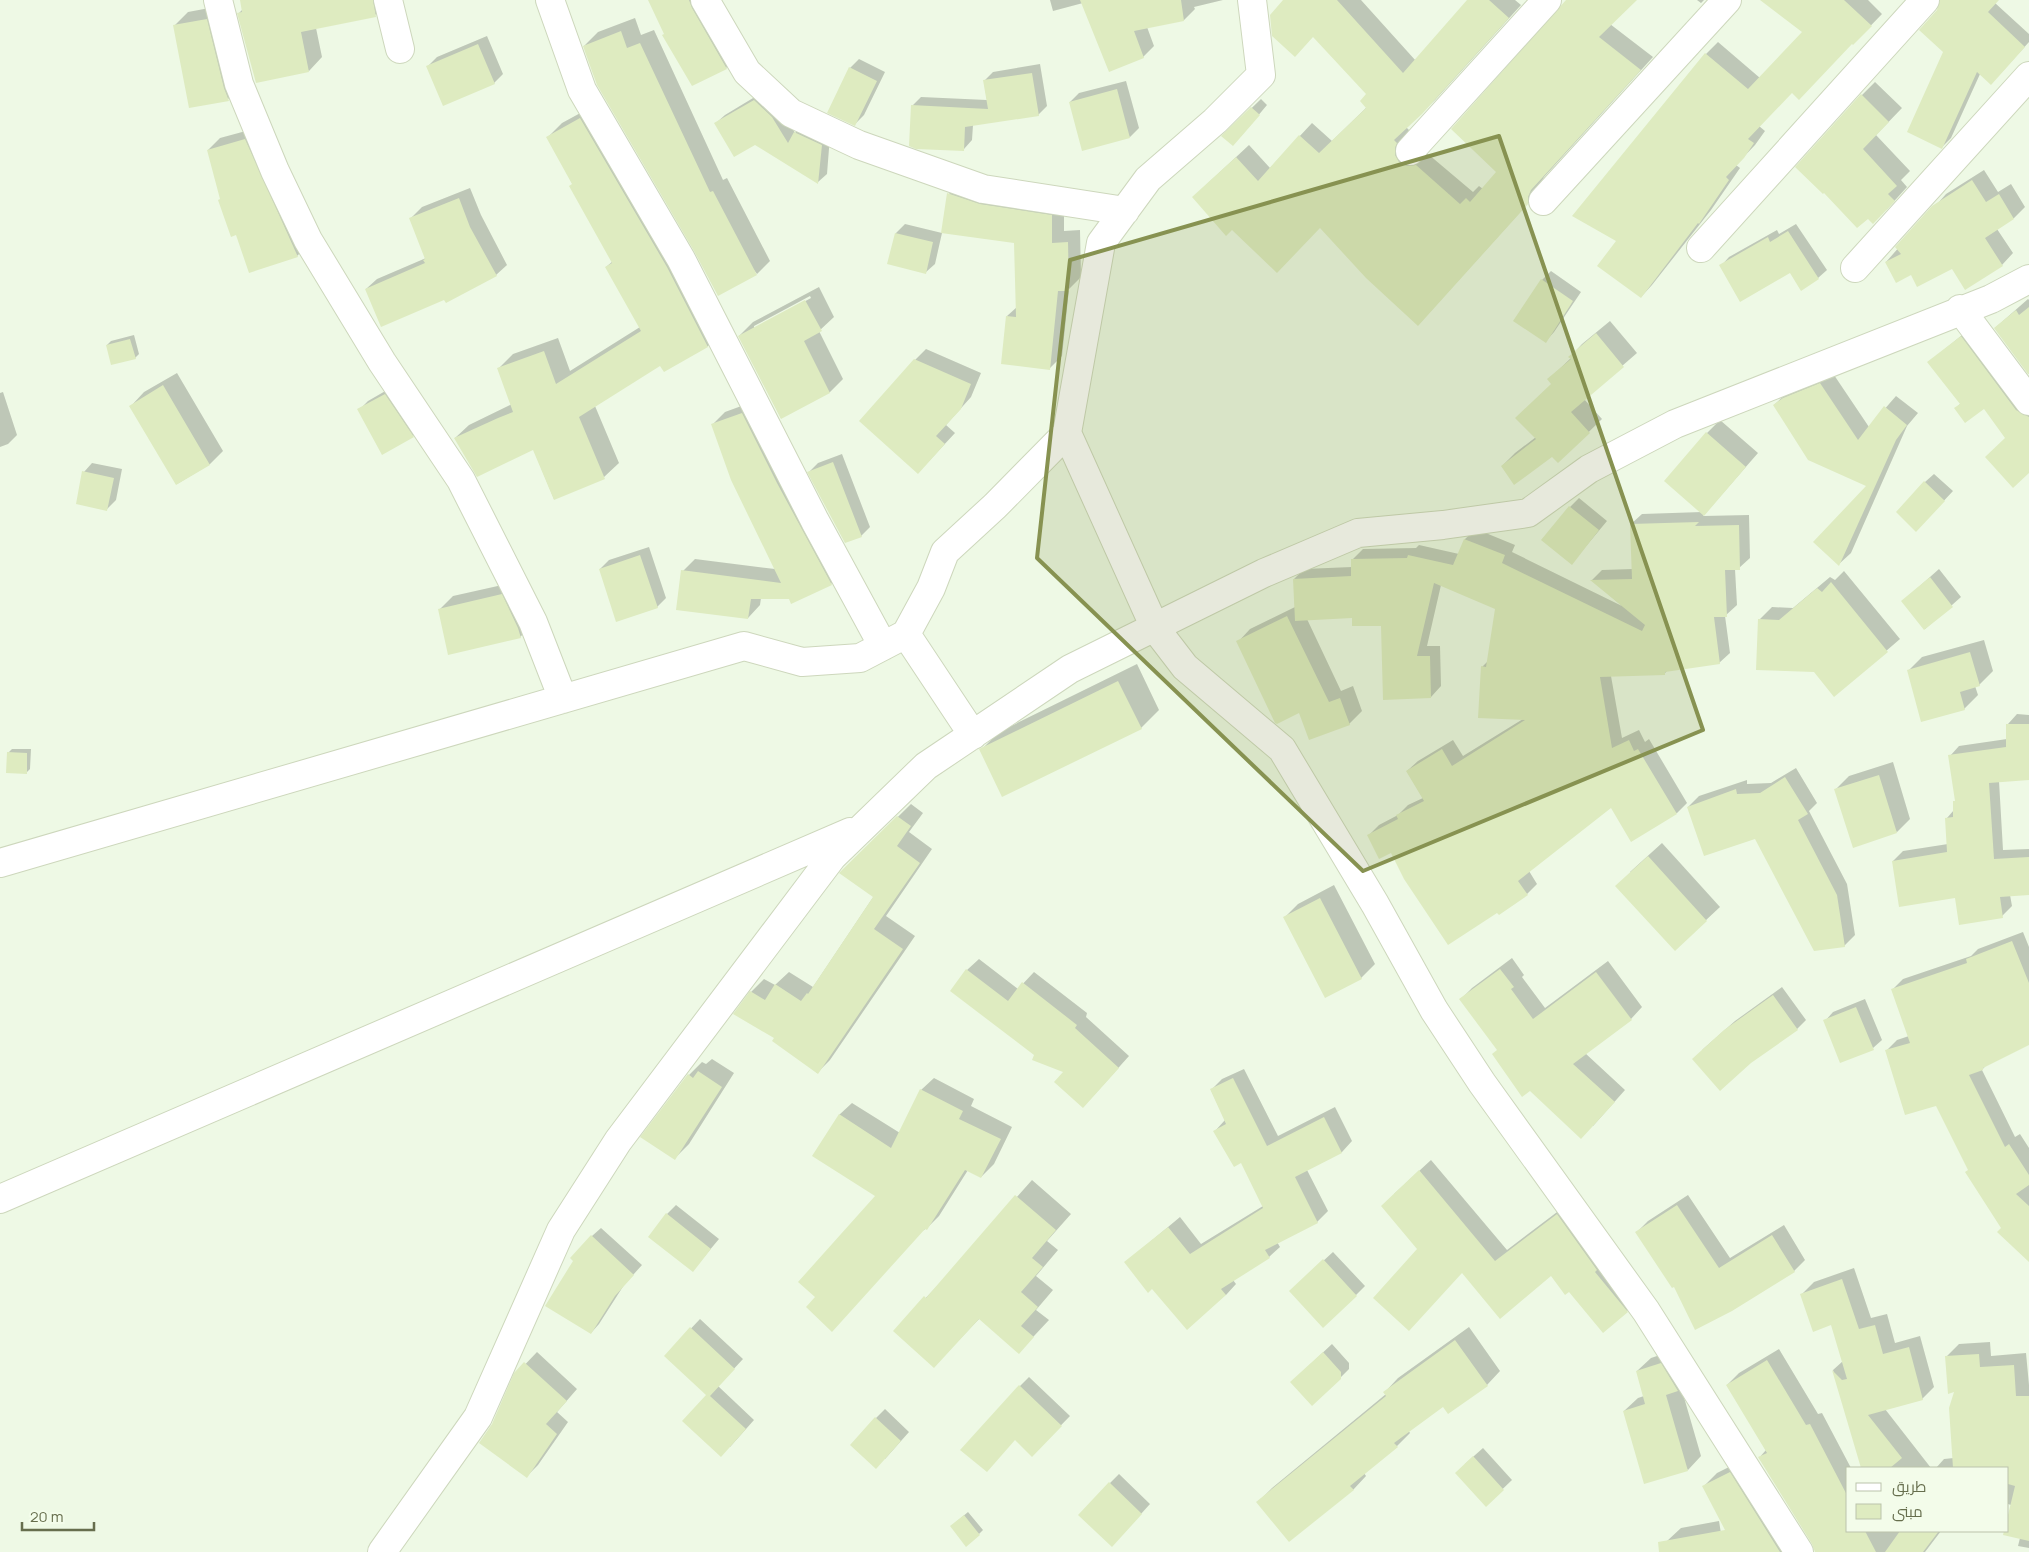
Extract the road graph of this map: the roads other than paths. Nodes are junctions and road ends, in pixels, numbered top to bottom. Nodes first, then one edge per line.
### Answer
1 (218, 0) edge
2 (388, 0) edge
3 (550, 0) edge
4 (705, 0) edge
5 (1252, 0) edge
6 (1547, 0) edge
7 (1727, 0) edge
8 (1925, 0) edge
9 (400, 49) dead end
10 (2029, 76) edge
11 (1410, 150) dead end
12 (1543, 201) dead end
13 (1125, 211) junction
14 (1701, 248) dead end
15 (1855, 268) dead end
16 (2029, 279) edge
17 (1960, 310) junction
18 (2029, 401) edge
19 (1067, 433) junction
20 (1155, 628) junction
21 (894, 640) junction
22 (563, 699) junction
23 (972, 735) junction
24 (865, 825) junction
25 (0, 863) edge
26 (0, 1198) edge
27 (382, 1552) edge
28 (1799, 1552) edge

1 - 22 street
2 - 9 street
3 - 21 street
4 - 13 street
5 - 13 street
6 - 11 street
7 - 12 street
8 - 14 street
10 - 15 street
13 - 19 street
16 - 17 street
17 - 18 street
17 - 20 street
19 - 20 street
19 - 21 street
20 - 23 street
20 - 28 street
21 - 22 street
21 - 23 street
22 - 25 street
23 - 24 street
24 - 26 street
24 - 27 street

